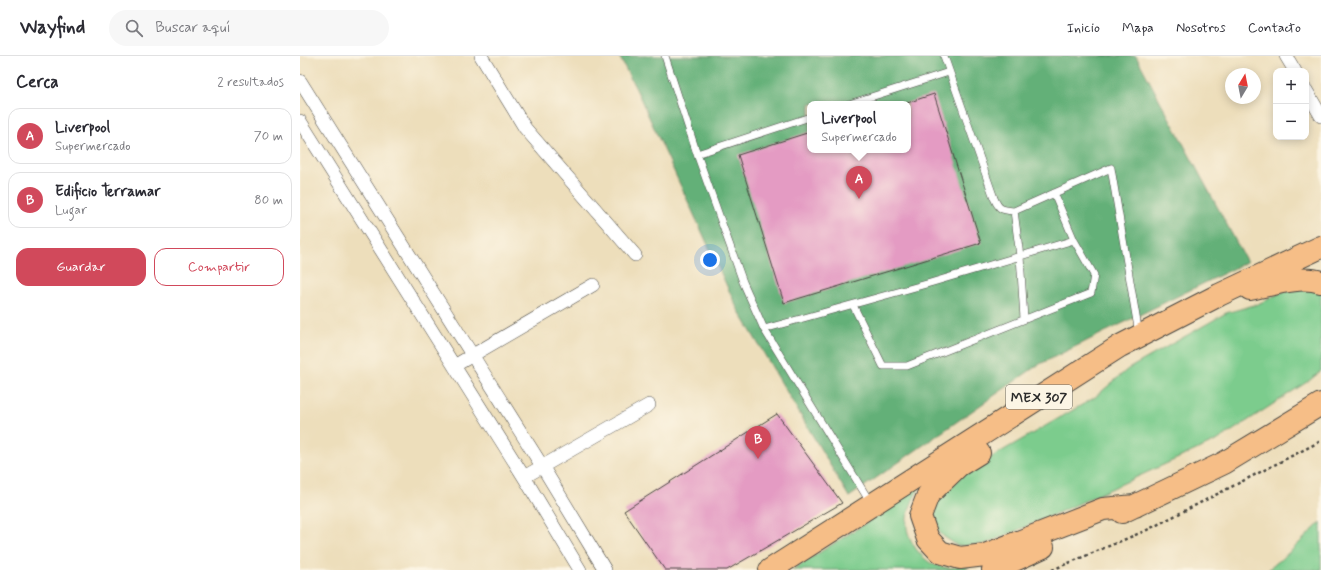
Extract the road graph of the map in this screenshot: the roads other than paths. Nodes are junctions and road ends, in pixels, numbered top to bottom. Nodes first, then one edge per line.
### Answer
1 (480, 56) edge
2 (665, 56) edge
3 (944, 56) edge
4 (1286, 56) edge
5 (1293, 68) edge
6 (950, 72) junction
7 (300, 81) edge
8 (1309, 95) edge
9 (858, 101) edge
10 (1321, 116) edge
11 (807, 118) edge
12 (300, 121) edge
13 (697, 154) junction
14 (1054, 193) junction
15 (1014, 211) junction
16 (1074, 240) junction
17 (1321, 247) edge
18 (635, 255) dead end
19 (1020, 256) junction
20 (1321, 282) edge
21 (593, 285) dead end
22 (1220, 295) junction
23 (853, 305) junction
24 (1024, 319) junction
25 (764, 329) junction
26 (1140, 335) junction
27 (1120, 346) junction
28 (472, 354) junction
29 (454, 366) junction
30 (1321, 397) edge
31 (649, 405) dead end
32 (1313, 409) edge
33 (542, 466) junction
34 (524, 477) junction
35 (872, 505) junction
36 (1135, 506) junction
37 (580, 570) edge
38 (605, 570) edge
39 (770, 570) edge
40 (993, 570) edge

1 - 18 street
2 - 13 lane
3 - 6 lane
4 - 5 street
6 - 9 lane
6 - 15 lane
7 - 28 street
8 - 10 street
11 - 13 lane
12 - 29 street
13 - 25 lane
14 - 15 lane
14 - 16 lane
14 - 26 lane
15 - 19 lane
16 - 19 lane
16 - 24 lane
17 - 22 highway, MEX 307
19 - 23 lane
19 - 24 lane
20 - 22 highway
21 - 28 street
22 - 26 highway, MEX 307
23 - 24 lane
23 - 25 lane
25 - 35 lane
26 - 27 highway, MEX 307
27 - 35 highway, MEX 307
27 - 36 highway
28 - 29 street
28 - 33 street
29 - 34 street
30 - 32 highway
31 - 33 street
32 - 36 highway
33 - 34 street
33 - 38 street
34 - 37 street
35 - 39 highway, MEX 307
36 - 40 highway

